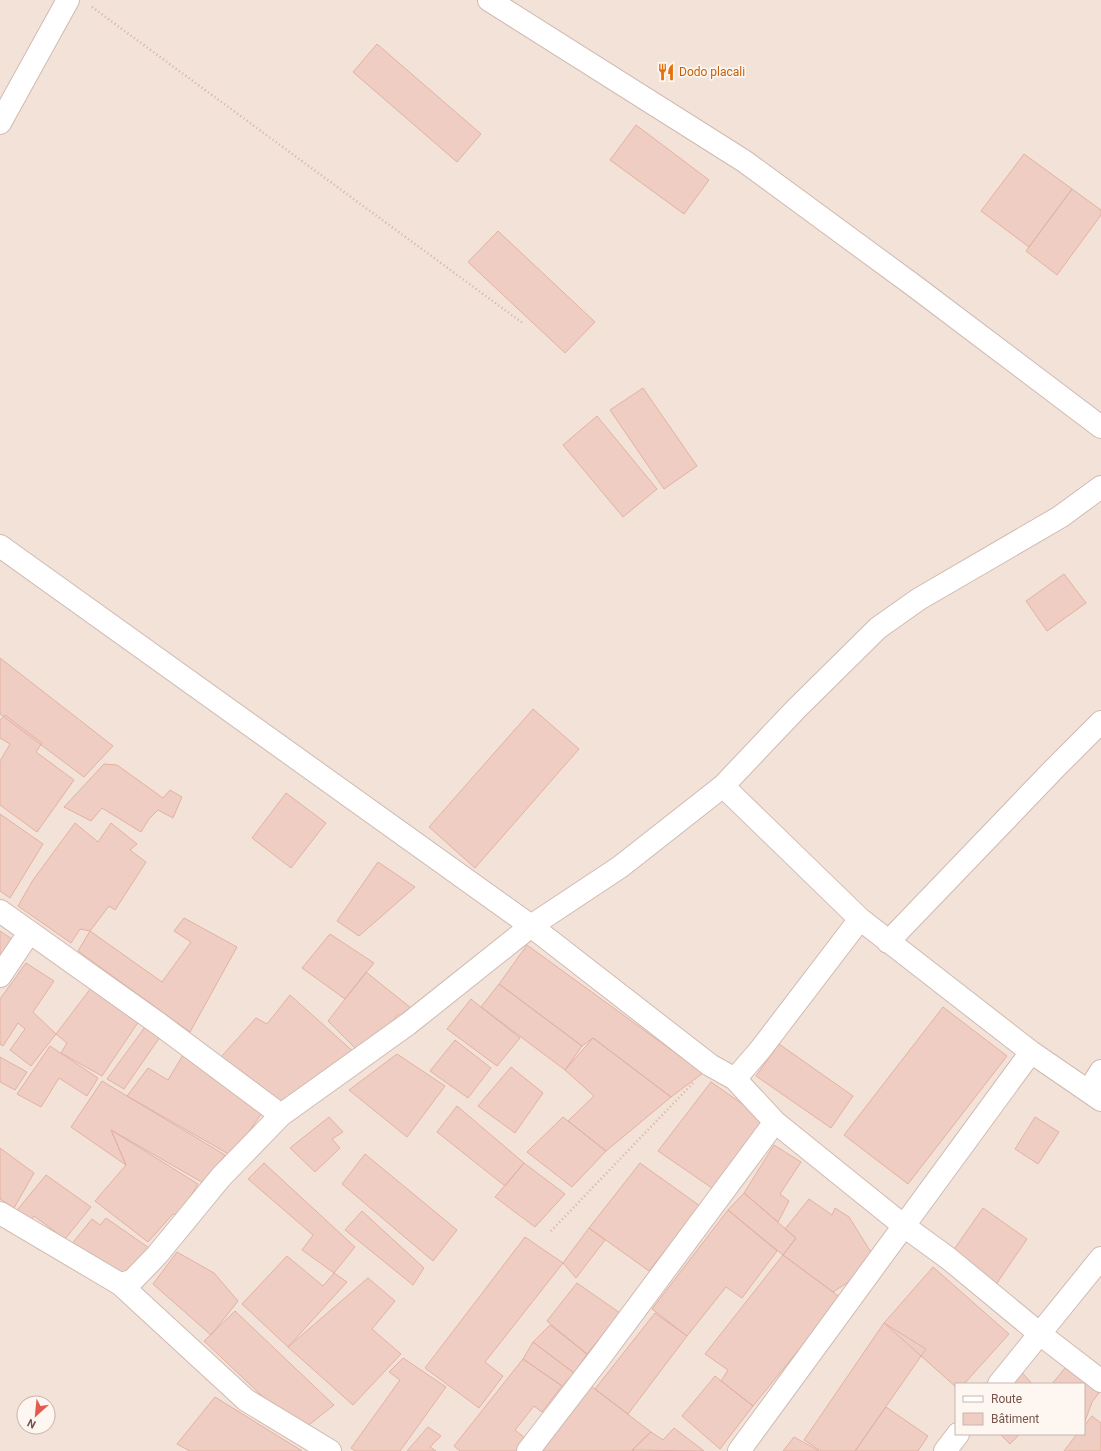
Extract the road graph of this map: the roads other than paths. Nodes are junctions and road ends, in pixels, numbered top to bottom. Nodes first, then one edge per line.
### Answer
1 (489, 0) edge
2 (78, 2) edge
3 (0, 123) edge
4 (1101, 427) edge
5 (1101, 487) edge
6 (0, 546) edge
7 (1101, 722) edge
8 (723, 786) junction
9 (0, 912) edge
10 (860, 919) junction
11 (531, 926) junction
12 (29, 933) junction
13 (888, 942) junction
14 (0, 976) edge
15 (1031, 1052) junction
16 (1101, 1072) edge
17 (735, 1079) junction
18 (1095, 1095) edge
19 (281, 1114) junction
20 (775, 1122) junction
21 (0, 1213) edge
22 (904, 1226) junction
23 (1101, 1258) edge
24 (120, 1284) junction
25 (1040, 1334) junction
26 (1101, 1381) edge
27 (1000, 1383) edge
28 (957, 1435) edge
29 (330, 1451) edge
30 (528, 1451) edge
31 (739, 1451) edge
32 (945, 1451) edge

1 - 4 street
2 - 3 street
5 - 8 street
6 - 11 street
7 - 13 street
8 - 10 street
8 - 11 street
9 - 12 street
10 - 13 street
10 - 17 street
11 - 17 street
11 - 19 street
12 - 14 street
12 - 19 street
13 - 15 street
15 - 18 street
15 - 22 street
16 - 18 street
17 - 20 street
19 - 24 street
20 - 22 street
20 - 30 street
21 - 24 street
22 - 25 street
22 - 31 street
23 - 25 street
24 - 29 street
25 - 26 street
25 - 27 street
28 - 32 street

